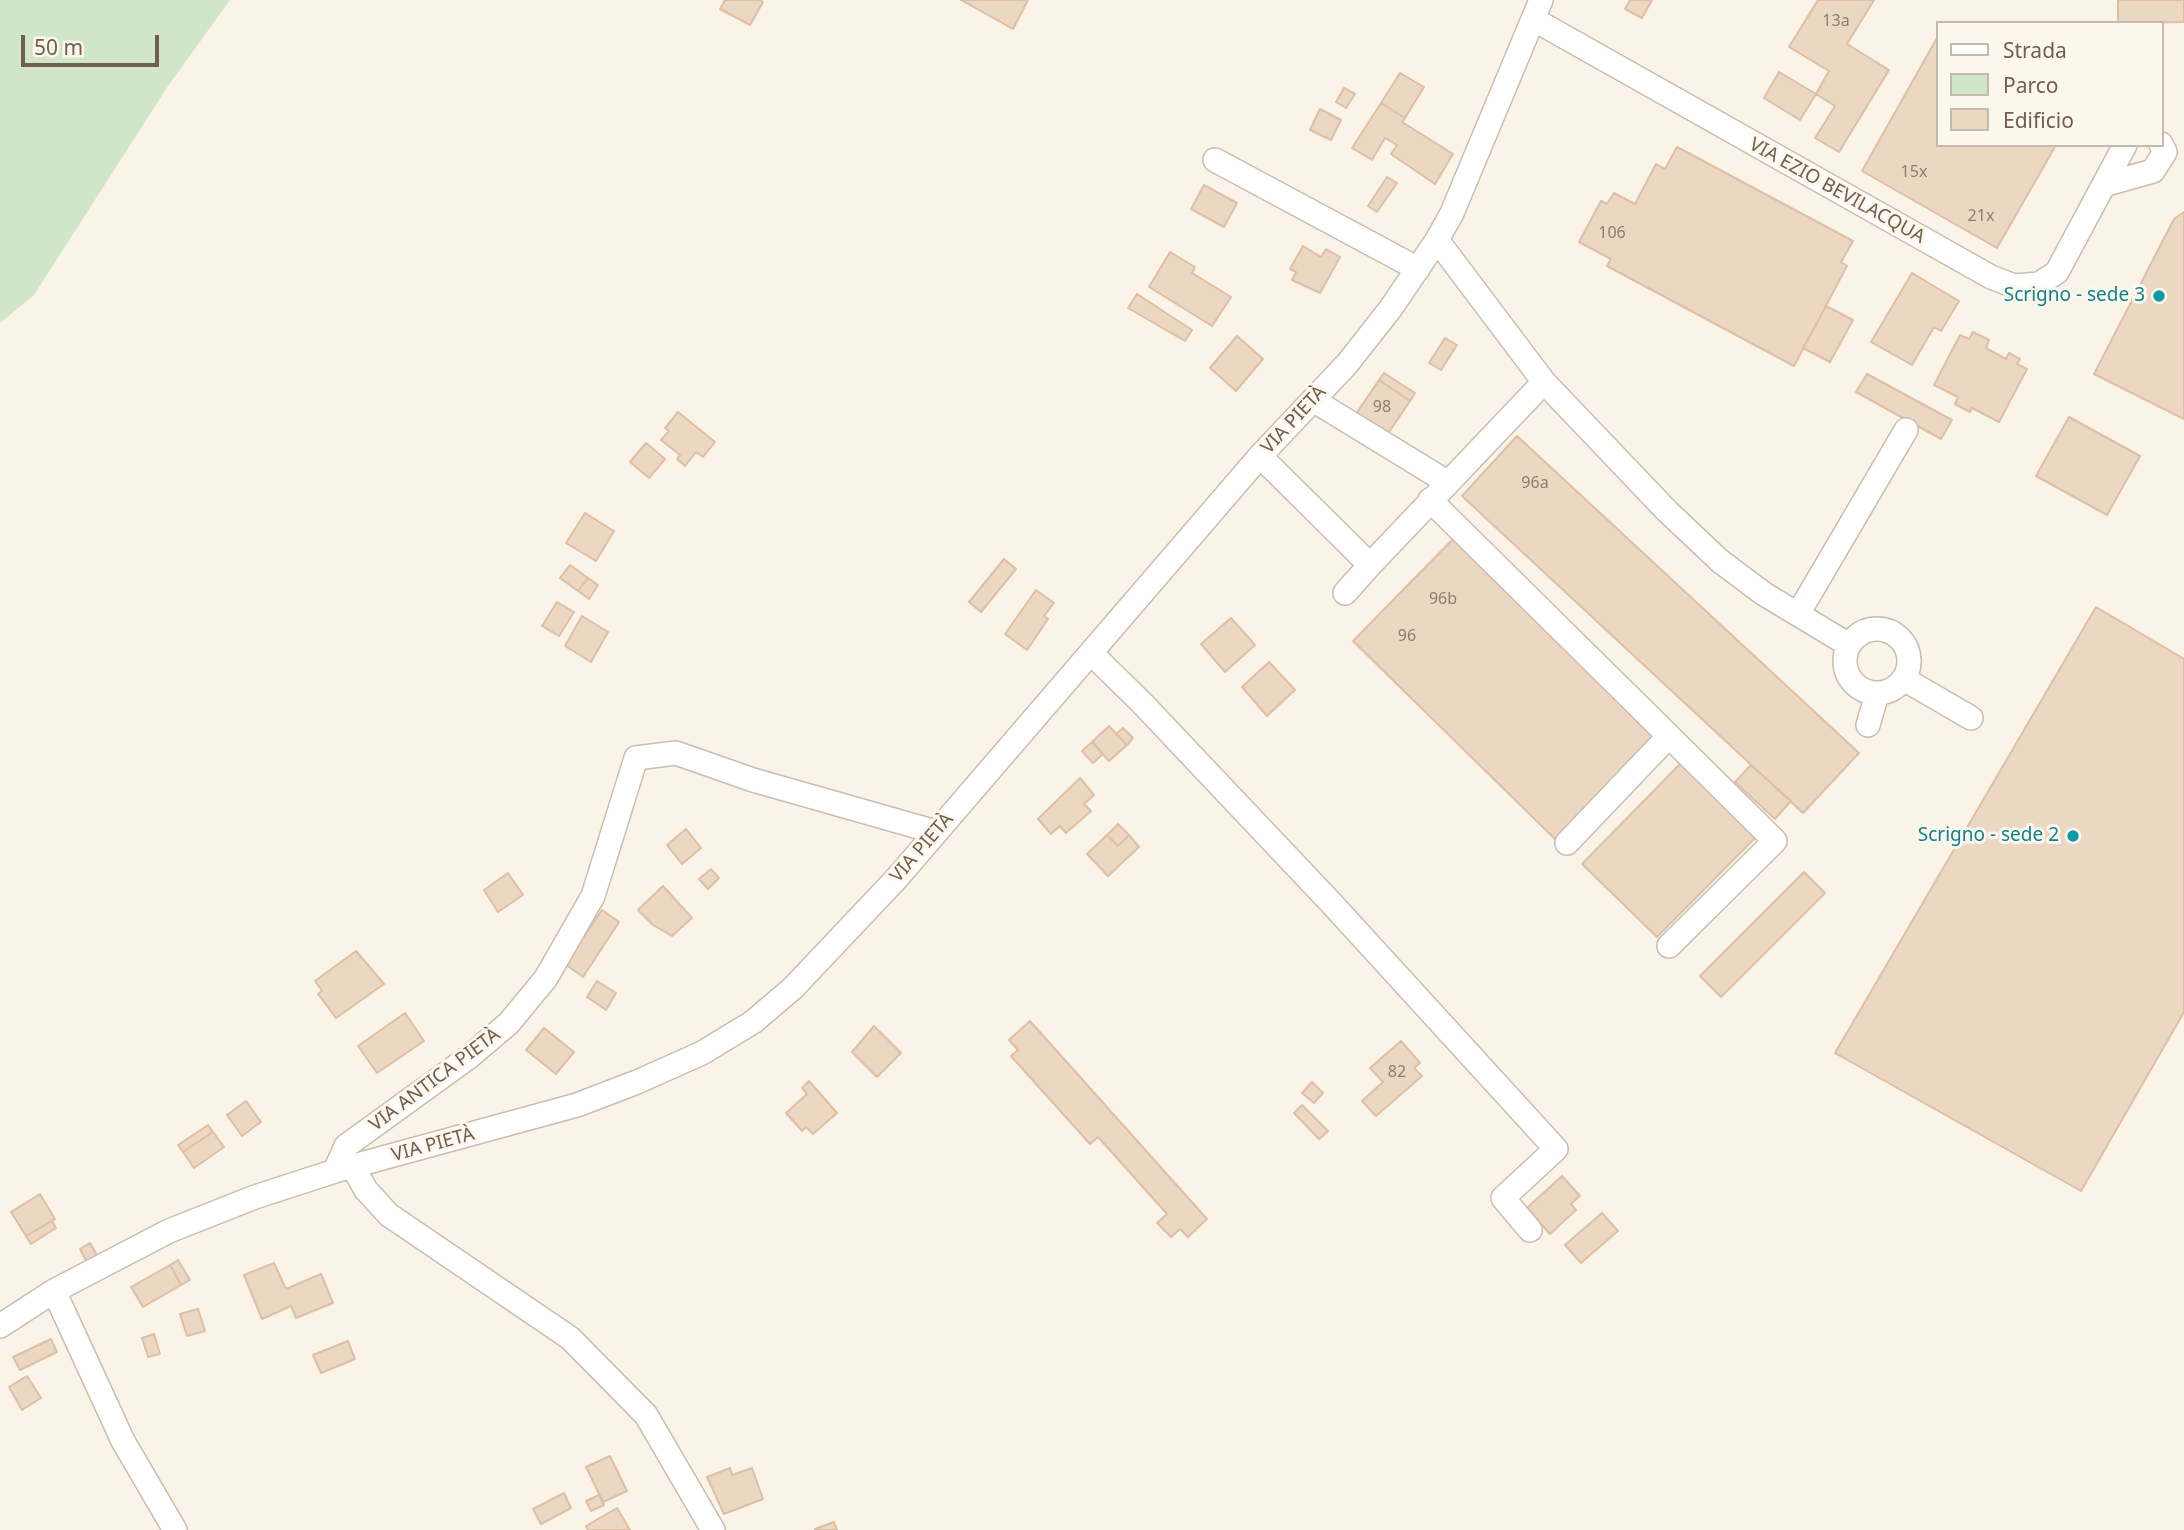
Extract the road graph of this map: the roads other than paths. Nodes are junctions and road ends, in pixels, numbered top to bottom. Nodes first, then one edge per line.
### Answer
1 (1537, 10) edge
2 (2122, 147) edge
3 (2162, 147) edge
4 (1215, 160) dead end
5 (2107, 184) junction
6 (1437, 240) junction
7 (1418, 269) junction
8 (1544, 382) junction
9 (1313, 400) junction
10 (1906, 430) dead end
11 (1260, 456) junction
12 (1447, 482) junction
13 (1430, 500) junction
14 (1370, 565) junction
15 (1345, 593) dead end
16 (1798, 614) junction
17 (1849, 645) junction
18 (1091, 653) junction
19 (1905, 679) junction
20 (1877, 694) junction
21 (1971, 718) dead end
22 (1868, 725) dead end
23 (1669, 736) junction
24 (936, 832) junction
25 (1567, 843) dead end
26 (1669, 946) dead end
27 (344, 1169) junction
28 (1530, 1230) dead end
29 (54, 1292) junction
30 (0, 1326) edge
31 (175, 1530) edge
32 (713, 1530) edge

1 - 5 street, VIA EZIO BEVILACQUA
1 - 6 street, VIA PIETÀ
2 - 5 street, VIA EZIO BEVILACQUA
3 - 5 street
4 - 7 street
6 - 7 street, VIA PIETÀ
6 - 8 street
7 - 9 street, VIA PIETÀ
8 - 12 street
8 - 16 street
9 - 11 street, VIA PIETÀ
9 - 12 street
10 - 16 street
11 - 14 street
11 - 18 street, VIA PIETÀ
12 - 13 street
13 - 14 street
13 - 23 street
14 - 15 street
16 - 17 street
17 - 19 street
17 - 20 street
18 - 24 street, VIA PIETÀ
18 - 28 street
19 - 20 street
19 - 21 street
20 - 22 street
23 - 25 street
23 - 26 street
24 - 27 street, VIA PIETÀ
24 - 27 street, VIA ANTICA PIETÀ
27 - 29 street, VIA PIETÀ
27 - 32 street
29 - 30 street, VIA PIETÀ
29 - 31 street

